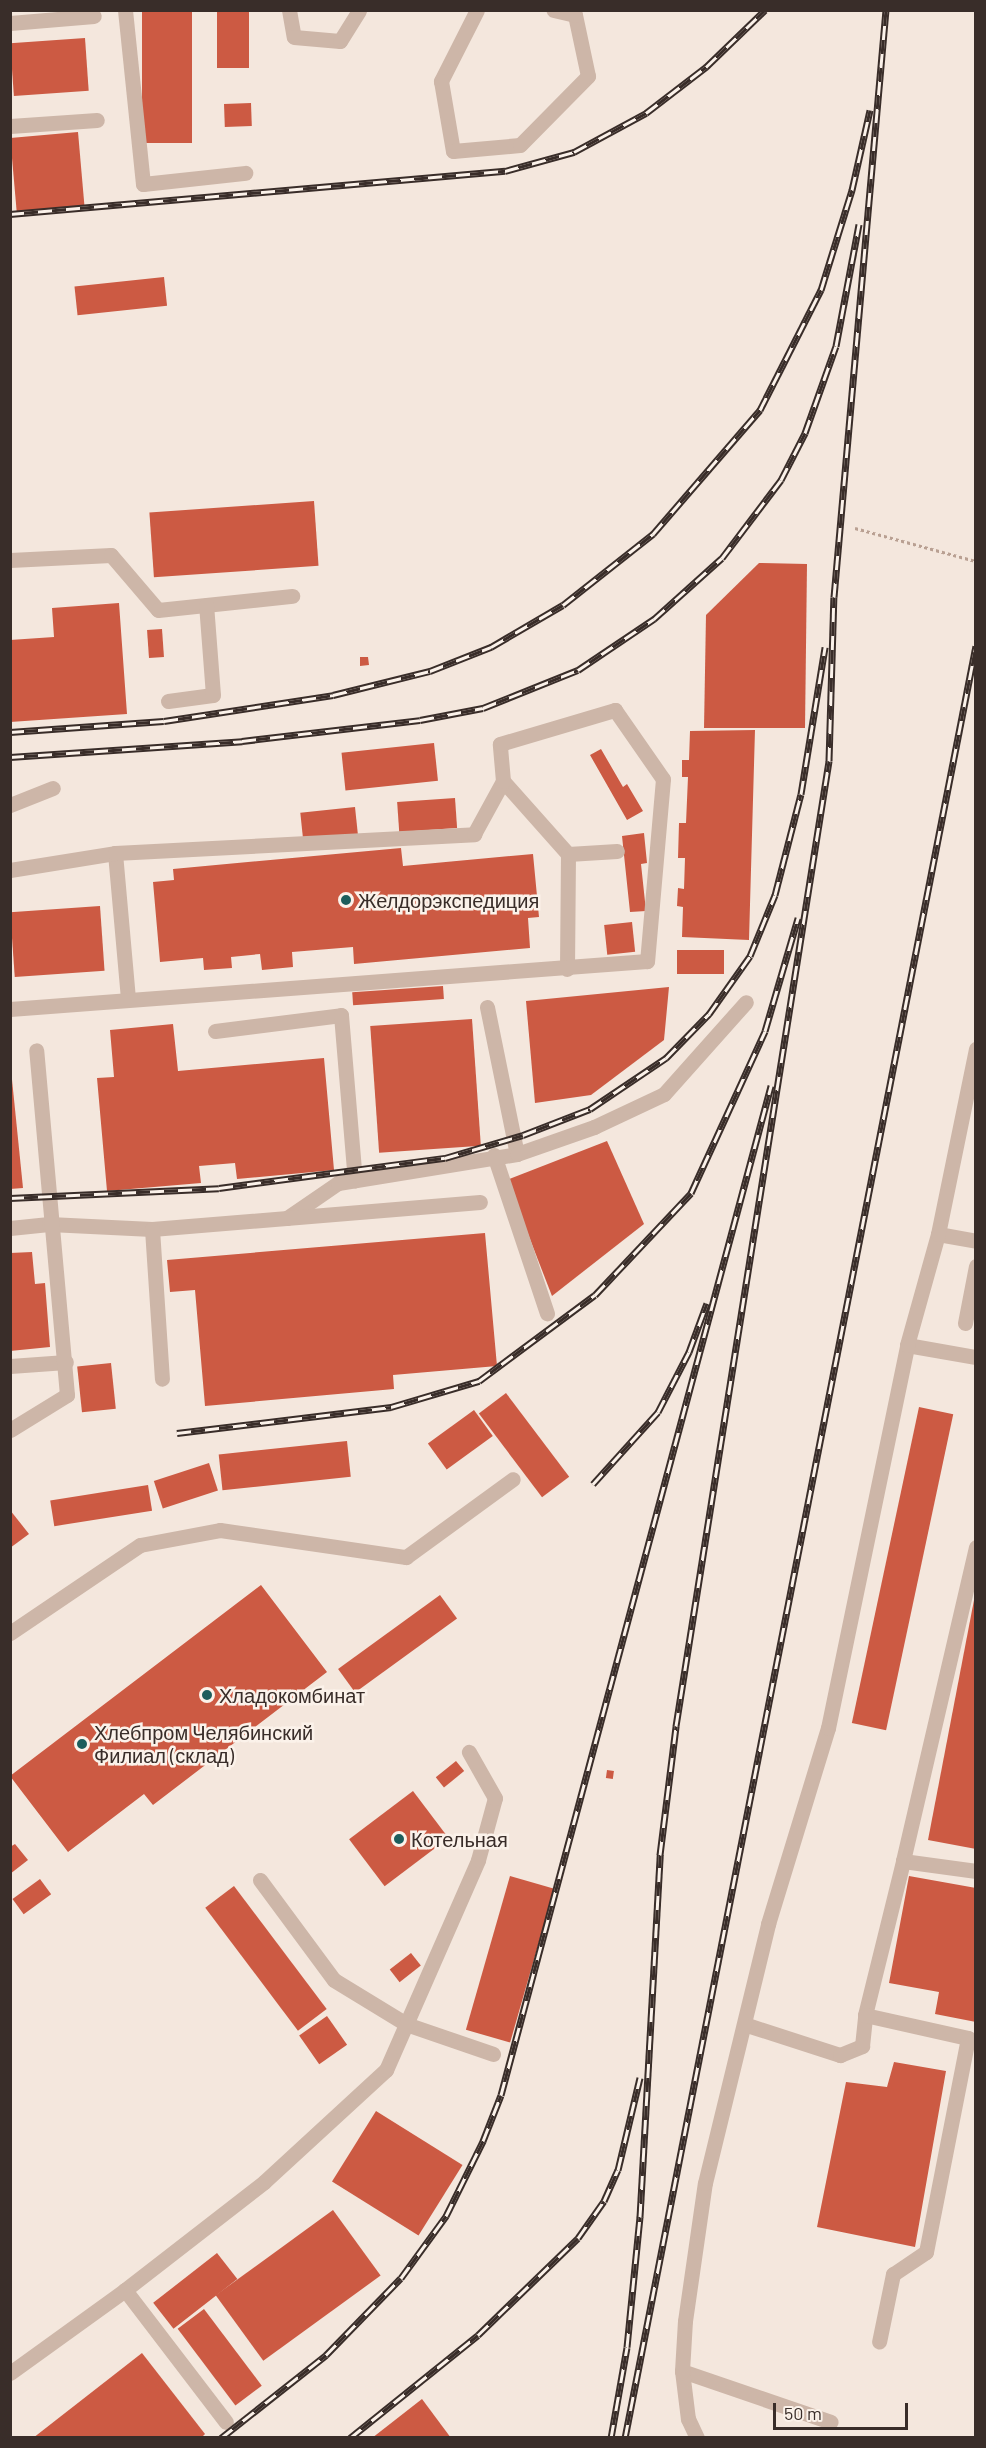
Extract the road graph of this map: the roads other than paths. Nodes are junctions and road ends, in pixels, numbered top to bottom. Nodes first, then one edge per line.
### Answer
1 (125, 10) edge
2 (289, 10) edge
3 (359, 10) edge
4 (477, 10) edge
5 (554, 10) edge
6 (94, 16) dead end
7 (10, 23) edge
8 (97, 120) dead end
9 (10, 126) edge
10 (245, 173) dead end
11 (10, 560) edge
12 (292, 596) dead end
13 (206, 605) junction
14 (168, 701) dead end
15 (503, 781) junction
16 (53, 788) dead end
17 (10, 805) edge
18 (617, 851) dead end
19 (115, 853) junction
20 (568, 854) junction
21 (10, 870) edge
22 (567, 969) junction
23 (128, 999) junction
24 (746, 1002) dead end
25 (487, 1007) dead end
26 (10, 1009) edge
27 (215, 1031) dead end
28 (975, 1049) edge
29 (36, 1050) dead end
30 (517, 1154) junction
31 (494, 1155) junction
32 (355, 1180) junction
33 (480, 1202) dead end
34 (287, 1218) junction
35 (49, 1224) junction
36 (10, 1228) edge
37 (152, 1230) junction
38 (938, 1234) junction
39 (975, 1241) edge
40 (975, 1266) edge
41 (547, 1313) dead end
42 (965, 1323) dead end
43 (907, 1345) junction
44 (975, 1357) edge
45 (66, 1362) junction
46 (10, 1365) edge
47 (162, 1378) dead end
48 (10, 1430) edge
49 (513, 1479) dead end
50 (975, 1547) edge
51 (10, 1633) edge
52 (469, 1752) dead end
53 (903, 1861) junction
54 (975, 1871) edge
55 (260, 1880) dead end
56 (865, 2015) junction
57 (406, 2024) junction
58 (747, 2025) junction
59 (972, 2039) edge
60 (493, 2054) dead end
61 (125, 2290) junction
62 (879, 2342) dead end
63 (682, 2371) junction
64 (10, 2373) edge
65 (226, 2422) dead end
66 (831, 2422) dead end
67 (698, 2438) edge

1 - 10 street
2 - 3 street
4 - 5 street
6 - 7 street
8 - 9 street
11 - 13 street
12 - 13 street
13 - 14 street
15 - 19 street
15 - 20 street
15 - 22 street
16 - 17 street
18 - 20 street
19 - 21 street
19 - 23 street
20 - 22 street
22 - 23 street
23 - 26 street
24 - 30 street
25 - 30 street
27 - 32 street
28 - 38 street
29 - 35 street
30 - 31 street
31 - 32 street
31 - 41 street
32 - 34 street
33 - 34 street
34 - 37 street
35 - 36 street
35 - 37 street
35 - 45 street
37 - 47 street
38 - 39 street
38 - 43 street
40 - 42 street
43 - 44 street
43 - 58 street
45 - 46 street
45 - 48 street
49 - 51 street
50 - 53 street
52 - 57 street
53 - 54 street
53 - 56 street
55 - 57 street
56 - 58 street
56 - 59 street
57 - 60 street
57 - 61 street
58 - 63 street
59 - 62 street
61 - 64 street
61 - 65 street
63 - 66 street
63 - 67 street

